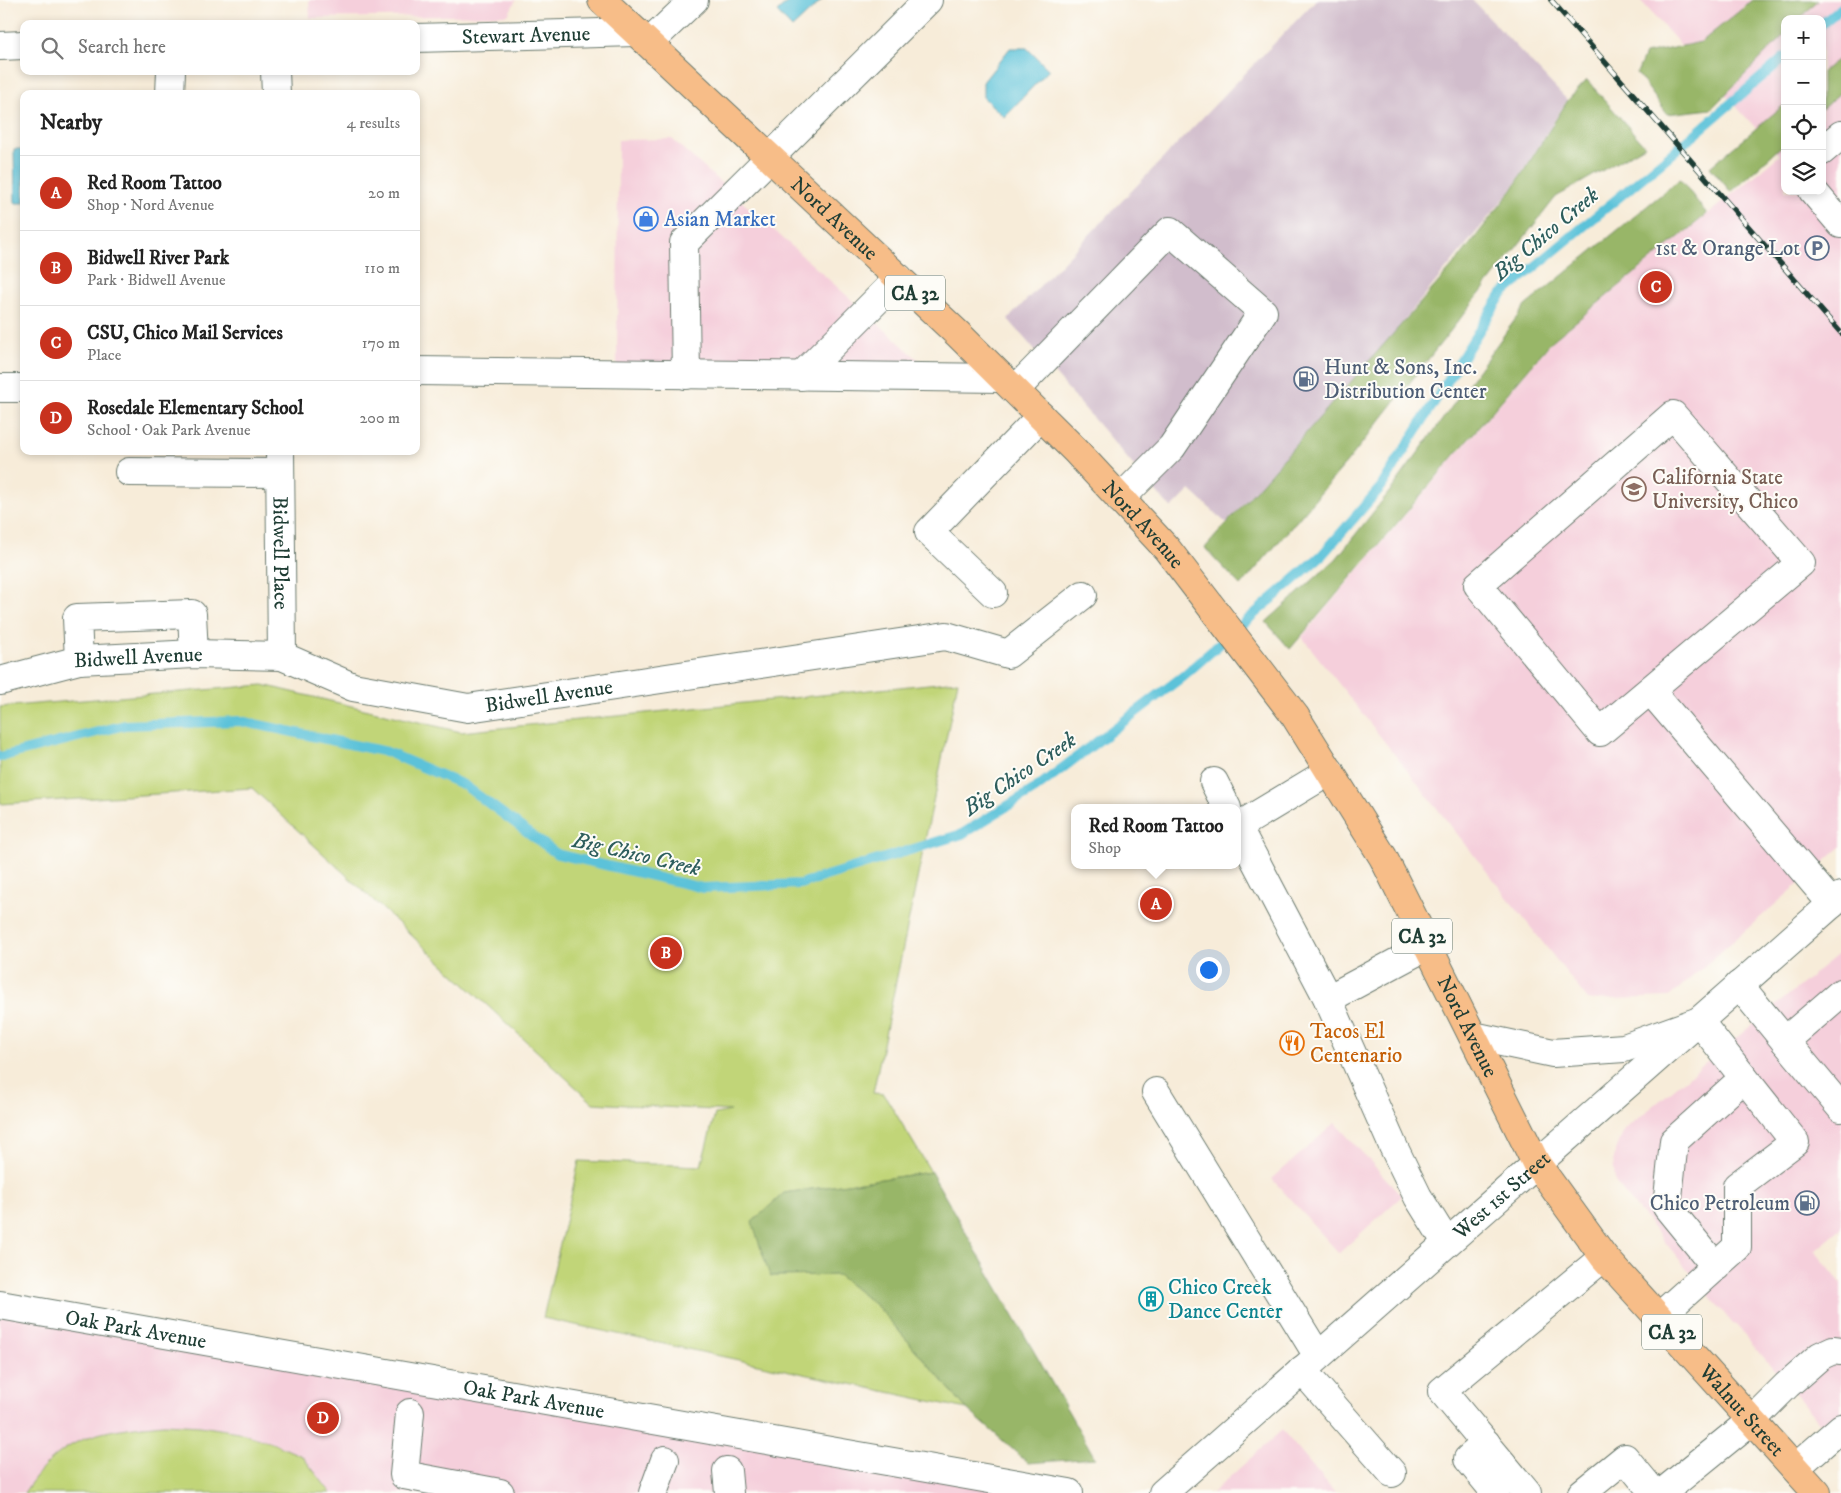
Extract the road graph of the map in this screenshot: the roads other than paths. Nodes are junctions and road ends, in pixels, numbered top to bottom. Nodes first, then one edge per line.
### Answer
1 (602, 0) edge
2 (694, 0) edge
3 (928, 0) edge
4 (642, 37) junction
5 (420, 38) edge
6 (20, 45) edge
7 (0, 46) edge
8 (171, 75) edge
9 (276, 75) edge
10 (170, 90) edge
11 (276, 90) edge
12 (1841, 135) edge
13 (1823, 150) edge
14 (770, 157) junction
15 (1816, 195) edge
16 (1841, 224) edge
17 (899, 278) junction
18 (420, 372) edge
19 (686, 375) junction
20 (801, 376) junction
21 (1009, 384) junction
22 (0, 388) edge
23 (20, 388) edge
24 (1041, 416) junction
25 (280, 462) edge
26 (128, 472) dead end
27 (1120, 499) junction
28 (993, 594) dead end
29 (1083, 595) dead end
30 (194, 654) junction
31 (282, 656) junction
32 (79, 660) junction
33 (0, 681) edge
34 (1650, 690) junction
35 (1330, 771) junction
36 (1214, 782) dead end
37 (1225, 804) edge
38 (1241, 825) edge
39 (1241, 835) edge
40 (1836, 900) edge
41 (1428, 946) junction
42 (1739, 985) junction
43 (1841, 992) edge
44 (1328, 999) junction
45 (1699, 1021) junction
46 (1473, 1036) junction
47 (1784, 1041) junction
48 (1744, 1078) junction
49 (1156, 1092) dead end
50 (1841, 1108) edge
51 (1536, 1163) junction
52 (1446, 1242) junction
53 (1604, 1257) junction
54 (1716, 1267) junction
55 (0, 1305) edge
56 (1659, 1318) junction
57 (1841, 1351) edge
58 (1310, 1363) junction
59 (410, 1413) dead end
60 (1752, 1420) junction
61 (1841, 1428) edge
62 (1477, 1451) junction
63 (665, 1460) dead end
64 (1795, 1468) junction
65 (1392, 1473) dead end
66 (500, 1493) edge
67 (653, 1493) edge
68 (1069, 1493) edge
69 (1163, 1493) edge
70 (1496, 1493) edge
71 (1527, 1493) edge
72 (1582, 1493) edge
73 (1654, 1493) edge
74 (1662, 1493) edge
75 (1817, 1493) edge

1 - 4 main road, Nord Avenue / CA 32
2 - 4 street
3 - 14 street
4 - 5 street, Stewart Avenue
4 - 14 main road, Nord Avenue / CA 32
6 - 7 street
8 - 10 street
9 - 11 street
12 - 13 street
14 - 17 main road, Nord Avenue / CA 32
14 - 19 street
15 - 16 street
17 - 20 street
17 - 21 main road, Nord Avenue / CA 32
18 - 19 street
19 - 20 street
20 - 21 street
21 - 24 main road, Nord Avenue / CA 32
21 - 27 street
22 - 23 street
24 - 27 main road, Nord Avenue / CA 32
24 - 28 street
25 - 26 street
25 - 31 street, Bidwell Place
27 - 35 main road, Nord Avenue / CA 32
29 - 31 street, Bidwell Avenue
30 - 31 street, Bidwell Avenue
30 - 32 street, Bidwell Avenue
30 - 32 street
32 - 33 street, Bidwell Avenue
34 - 34 street
34 - 40 street
35 - 38 street
35 - 41 main road, Nord Avenue / CA 32
36 - 37 street
39 - 44 street
40 - 42 street, West 1st Street
41 - 44 street
41 - 46 main road, Nord Avenue / CA 32
42 - 45 street, West 1st Street
42 - 47 street
43 - 47 street
44 - 52 street
45 - 46 street
45 - 48 street
45 - 51 street, West 1st Street
46 - 51 main road, Nord Avenue / CA 32
47 - 50 street
48 - 54 street
48 - 54 street
49 - 58 street
51 - 52 street, West 1st Street
51 - 53 main road, Walnut Street / CA 32
52 - 58 street, West 1st Street
53 - 56 main road, Walnut Street / CA 32
53 - 62 street
54 - 56 street
55 - 68 street, Oak Park Avenue
56 - 60 main road, Walnut Street / CA 32
57 - 60 street
58 - 65 street
58 - 69 street, West 1st Street
59 - 66 street
60 - 64 main road, Walnut Street / CA 32
60 - 74 street
61 - 64 street
62 - 70 street
62 - 71 street
63 - 67 street
64 - 75 main road, Walnut Street / CA 32
72 - 73 street

